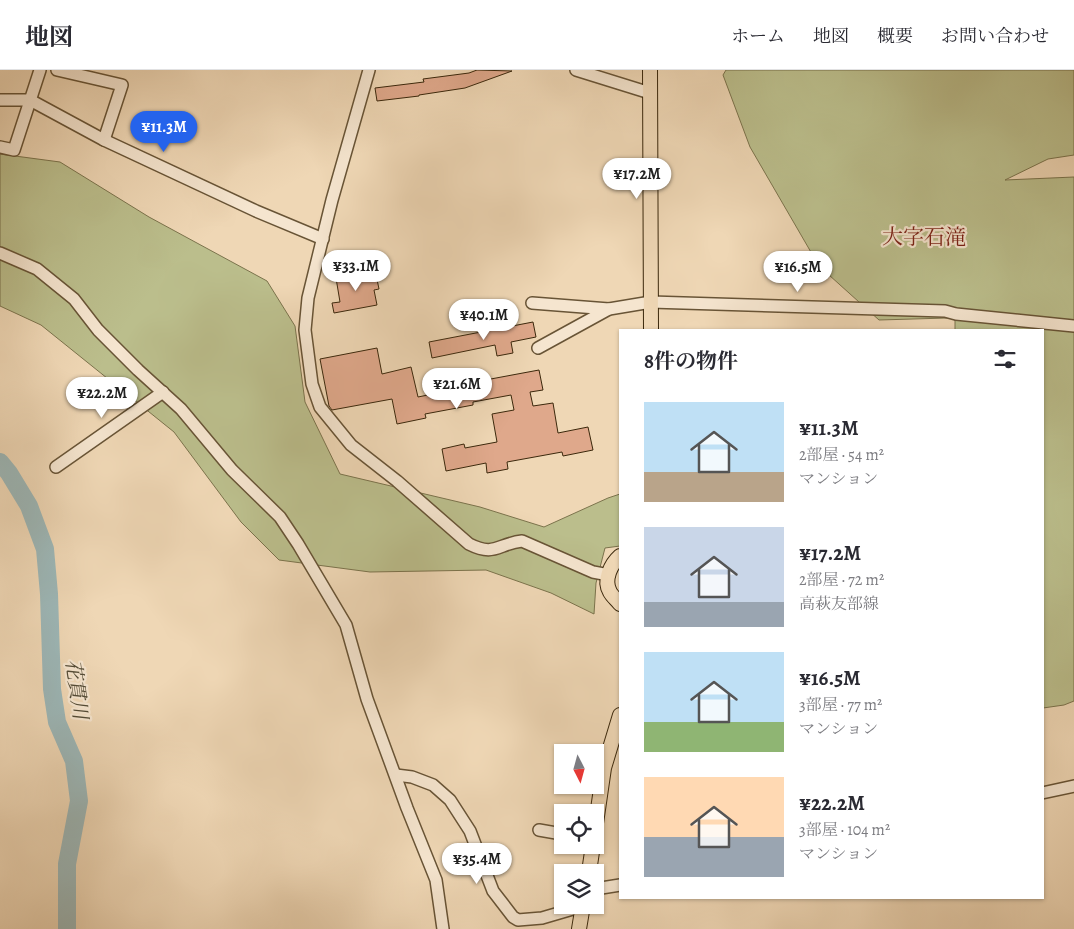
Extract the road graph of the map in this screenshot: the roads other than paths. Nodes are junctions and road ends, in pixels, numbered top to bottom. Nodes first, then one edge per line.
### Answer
1 (40, 70) edge
2 (57, 70) edge
3 (369, 70) edge
4 (576, 70) edge
5 (650, 70) edge
6 (650, 93) junction
7 (0, 100) edge
8 (30, 100) junction
9 (104, 140) junction
10 (0, 147) edge
11 (323, 239) junction
12 (0, 253) edge
13 (651, 302) junction
14 (532, 303) dead end
15 (609, 309) junction
16 (1074, 326) edge
17 (651, 329) edge
18 (538, 348) dead end
19 (162, 392) junction
20 (56, 467) dead end
21 (619, 557) edge
22 (608, 575) junction
23 (619, 603) edge
24 (619, 718) edge
25 (396, 775) junction
26 (1074, 786) edge
27 (1044, 793) edge
28 (599, 804) edge
29 (539, 830) dead end
30 (554, 833) edge
31 (619, 885) edge
32 (604, 888) edge
33 (556, 914) edge
34 (582, 914) edge
35 (443, 929) edge
36 (579, 929) edge

1 - 8 street
2 - 9 street
3 - 11 street
4 - 6 street
5 - 6 main road
6 - 13 main road
7 - 8 street
8 - 9 street
8 - 10 street
9 - 11 street
11 - 22 street
12 - 19 street
13 - 15 street
13 - 16 street
13 - 17 main road
14 - 15 street
15 - 18 street
19 - 20 street
19 - 25 street
21 - 22 main road
22 - 23 main road
24 - 28 main road
25 - 33 street
25 - 35 street
26 - 27 street
29 - 30 street
31 - 32 street
34 - 36 main road

